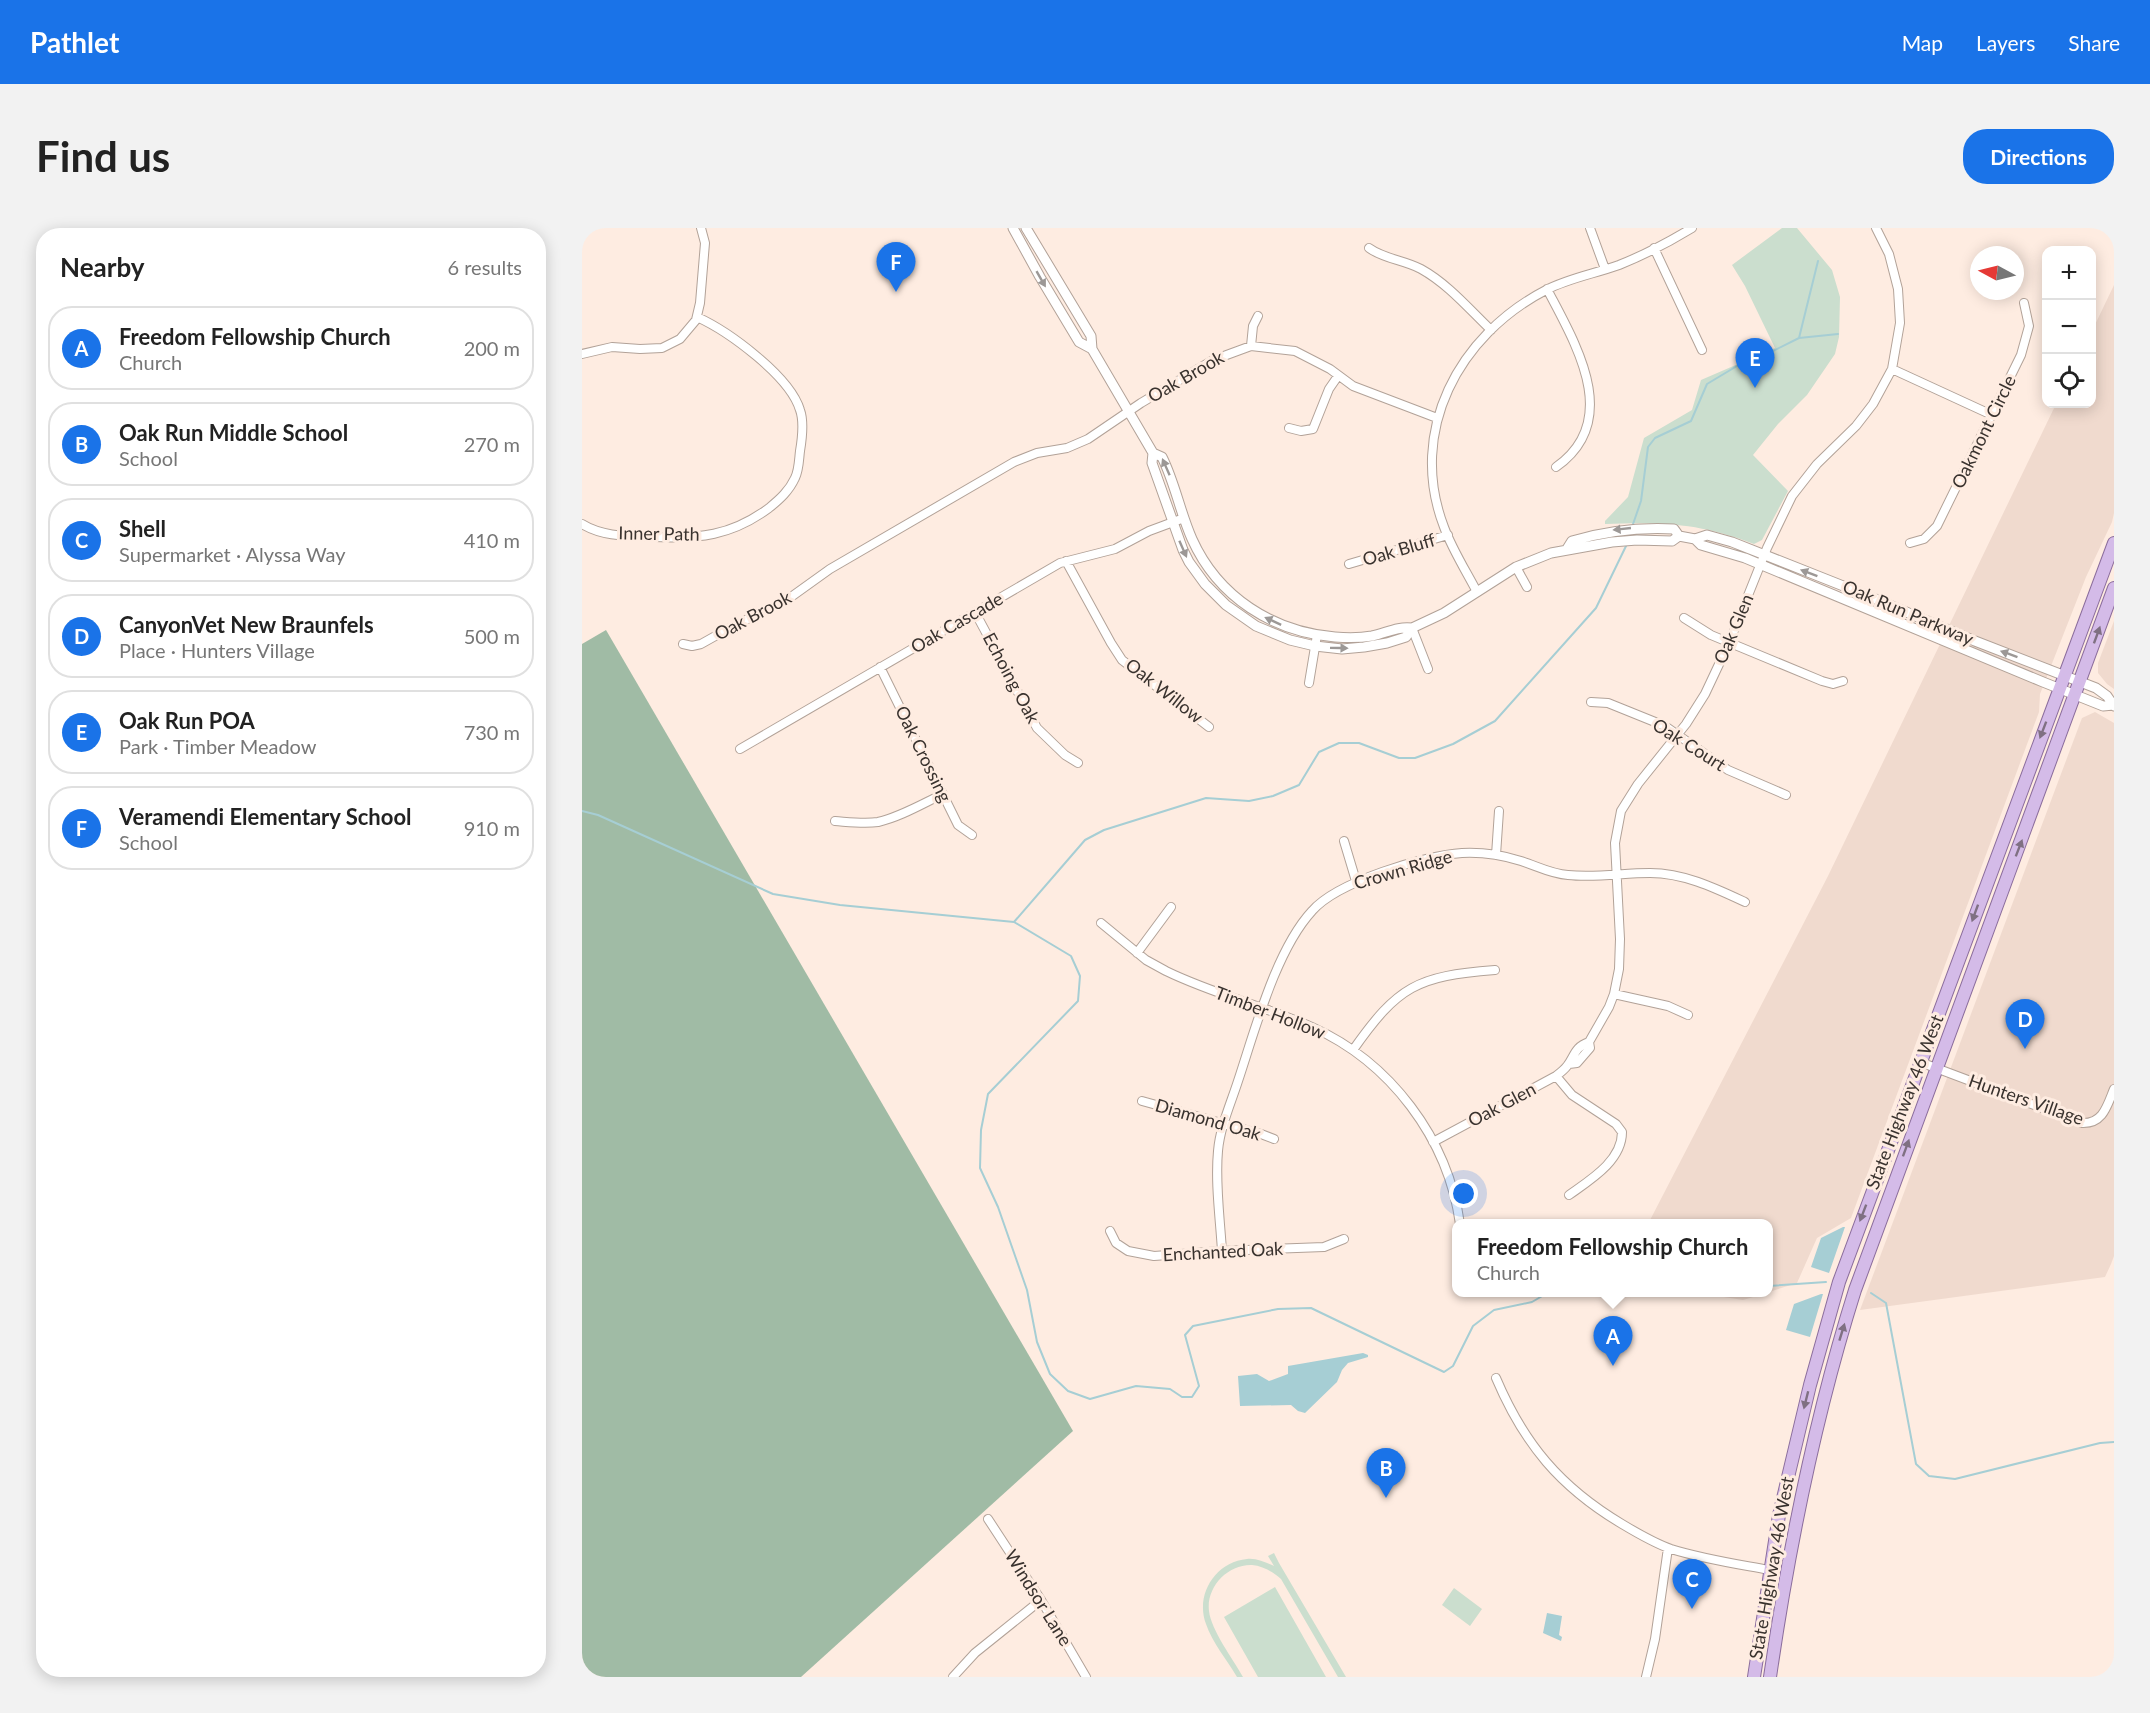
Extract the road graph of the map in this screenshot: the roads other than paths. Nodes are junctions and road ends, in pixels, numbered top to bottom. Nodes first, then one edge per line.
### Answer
1 (701, 228) edge
2 (1013, 228) edge
3 (1026, 228) edge
4 (1590, 228) edge
5 (1692, 228) edge
6 (1876, 228) edge
7 (1369, 248) dead end
8 (1654, 248) junction
9 (1605, 269) junction
10 (1547, 289) junction
11 (2024, 303) dead end
12 (1258, 316) dead end
13 (697, 317) junction
14 (1491, 330) junction
15 (1251, 346) junction
16 (1092, 349) junction
17 (1702, 350) dead end
18 (582, 354) edge
19 (1892, 369) junction
20 (1338, 376) junction
21 (1128, 412) junction
22 (1992, 415) junction
23 (1437, 418) junction
24 (1289, 428) dead end
25 (1153, 453) junction
26 (1556, 467) dead end
27 (1184, 518) junction
28 (1172, 522) junction
29 (582, 524) edge
30 (1448, 535) junction
31 (1679, 536) junction
32 (1910, 543) dead end
33 (2114, 543) edge
34 (1567, 549) junction
35 (1762, 560) junction
36 (1066, 561) junction
37 (1349, 564) dead end
38 (1516, 567) junction
39 (1527, 587) dead end
40 (2114, 588) edge
41 (1477, 592) junction
42 (975, 612) junction
43 (1684, 618) dead end
44 (1412, 628) junction
45 (1317, 635) junction
46 (1729, 643) junction
47 (683, 644) dead end
48 (1315, 646) junction
49 (880, 668) junction
50 (1428, 669) dead end
51 (2064, 675) junction
52 (1843, 681) dead end
53 (1309, 683) dead end
54 (2059, 688) junction
55 (2078, 688) junction
56 (1591, 702) dead end
57 (2114, 706) edge
58 (1209, 727) dead end
59 (1678, 735) junction
60 (740, 749) dead end
61 (1078, 763) dead end
62 (943, 794) junction
63 (1786, 795) dead end
64 (1499, 811) dead end
65 (835, 821) dead end
66 (972, 835) dead end
67 (1344, 840) dead end
68 (1496, 855) junction
69 (1616, 874) junction
70 (1356, 881) junction
71 (1745, 902) dead end
72 (1171, 907) dead end
73 (1101, 922) dead end
74 (1137, 953) junction
75 (1495, 970) dead end
76 (1614, 994) junction
77 (1262, 1009) junction
78 (1688, 1016) dead end
79 (1353, 1050) junction
80 (1920, 1062) junction
81 (1936, 1068) junction
82 (1556, 1076) junction
83 (2114, 1089) edge
84 (1142, 1101) dead end
85 (1224, 1123) junction
86 (1274, 1139) dead end
87 (1433, 1142) junction
88 (1569, 1195) dead end
89 (1459, 1219) edge
90 (1110, 1231) dead end
91 (1344, 1239) dead end
92 (1222, 1251) junction
93 (1496, 1378) dead end
94 (988, 1520) dead end
95 (1668, 1548) junction
96 (1769, 1570) junction
97 (1041, 1600) junction
98 (1777, 1632) junction
99 (953, 1677) edge
100 (1086, 1677) edge
101 (1646, 1677) edge
102 (1754, 1677) edge
103 (1770, 1677) edge

1 - 13 street
2 -> 16 street, Oak Run Parkway
3 - 16 street, Oak Run Parkway
4 - 9 street
5 - 8 street
6 - 19 street, Oak Glen
7 - 14 street
8 - 9 street
8 - 17 street
9 - 10 street
10 - 14 street
10 - 26 street
11 - 22 street, Oakmont Circle
12 - 15 street
13 - 18 street
13 - 29 street, Inner Path
14 - 23 street
15 - 20 street, Oak Brook
15 - 21 street, Oak Brook
16 - 21 street, Oak Run Parkway
19 - 22 street
19 - 35 street, Oak Glen
20 - 23 street, Oak Brook
20 - 24 street
21 - 25 street, Oak Run Parkway
21 - 47 street, Oak Brook
22 - 32 street, Oakmont Circle
23 - 30 street
27 -> 25 street, Oak Run Parkway
25 - 28 street, Oak Run Parkway
27 - 28 street, Oak Cascade
45 -> 27 street, Oak Run Parkway
28 - 36 street, Oak Cascade
28 -> 48 street, Oak Run Parkway
30 - 37 street, Oak Bluff
30 - 41 street
31 - 34 street, Oak Run Parkway
31 -> 34 street, Oak Run Parkway
31 - 35 street, Oak Run Parkway
33 - 51 main road, State Highway 46 West
34 - 38 street, Oak Run Parkway
35 - 46 street, Oak Glen
51 -> 35 street, Oak Run Parkway
35 - 54 street, Oak Run Parkway
36 - 42 street, Oak Cascade
36 - 58 street, Oak Willow
38 - 39 street
38 - 41 street, Oak Run Parkway
55 -> 40 main road, State Highway 46 West
41 - 44 street, Oak Run Parkway
42 - 49 street, Oak Cascade
42 - 61 street, Echoing Oak
43 - 46 street
44 - 45 street, Oak Run Parkway
48 -> 44 street, Oak Run Parkway
44 - 50 street
45 - 48 street
46 - 52 street
46 - 59 street, Oak Glen
48 - 53 street
49 - 60 street, Oak Cascade
49 - 62 street, Oak Crossing
51 - 54 main road, State Highway 46 West
51 - 55 street, Oak Run Parkway
54 - 55 street, Oak Run Parkway
54 -> 80 main road, State Highway 46 West
55 - 57 street, Oak Run Parkway
81 -> 55 main road, State Highway 46 West
56 - 59 street, Oak Court
59 - 63 street, Oak Court
59 - 69 street, Oak Glen
62 - 65 street
62 - 66 street, Oak Crossing
64 - 68 street
67 - 70 street
68 - 69 street, Crown Ridge
68 - 70 street, Crown Ridge
69 - 71 street, Crown Ridge
69 - 76 street, Oak Glen
70 - 77 street, Crown Ridge
72 - 74 street
73 - 74 street, Timber Hollow
74 - 77 street, Timber Hollow
75 - 79 street
76 - 78 street
76 - 82 street, Oak Glen
77 - 79 street, Timber Hollow
77 - 85 street, Crown Ridge
79 - 87 street, Timber Hollow
80 - 81 street, Hunters Village
80 -> 96 main road, State Highway 46 West
81 - 83 street, Hunters Village
98 -> 81 main road, State Highway 46 West
82 - 87 street, Oak Glen
82 - 88 street
84 - 85 street, Diamond Oak
85 - 86 street, Diamond Oak
85 - 92 street, Crown Ridge
87 - 89 street, Timber Hollow
90 - 92 street, Enchanted Oak
91 - 92 street, Enchanted Oak
93 - 95 street
94 - 97 street, Windsor Lane
95 - 96 street
95 - 101 street
96 - 98 main road
96 - 102 main road, State Highway 46 West
97 - 99 street
97 - 100 street, Windsor Lane
98 - 103 main road, State Highway 46 West

